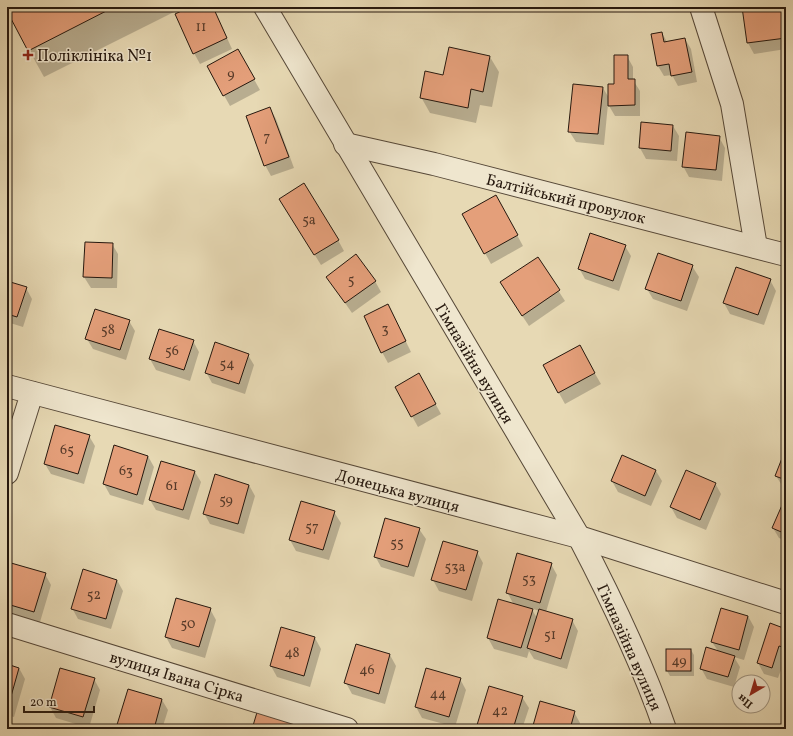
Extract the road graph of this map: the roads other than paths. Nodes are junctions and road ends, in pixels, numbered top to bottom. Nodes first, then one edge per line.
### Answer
1 (265, 7) edge
2 (701, 7) edge
3 (345, 144) junction
4 (756, 247) junction
5 (786, 255) edge
6 (7, 386) edge
7 (32, 393) junction
8 (7, 473) edge
9 (579, 537) junction
10 (786, 603) edge
11 (7, 624) edge
12 (347, 729) edge
13 (665, 729) edge

1 - 3 street, Гімназійна вулиця
2 - 4 street
3 - 4 street, Балтійський провулок
3 - 9 street, Гімназійна вулиця
4 - 5 street, Балтійський провулок
6 - 7 street, Донецька вулиця
7 - 8 street
7 - 9 street, Донецька вулиця
9 - 10 street, Донецька вулиця
9 - 13 street, Гімназійна вулиця
11 - 12 street, вулиця Івана Сірка

